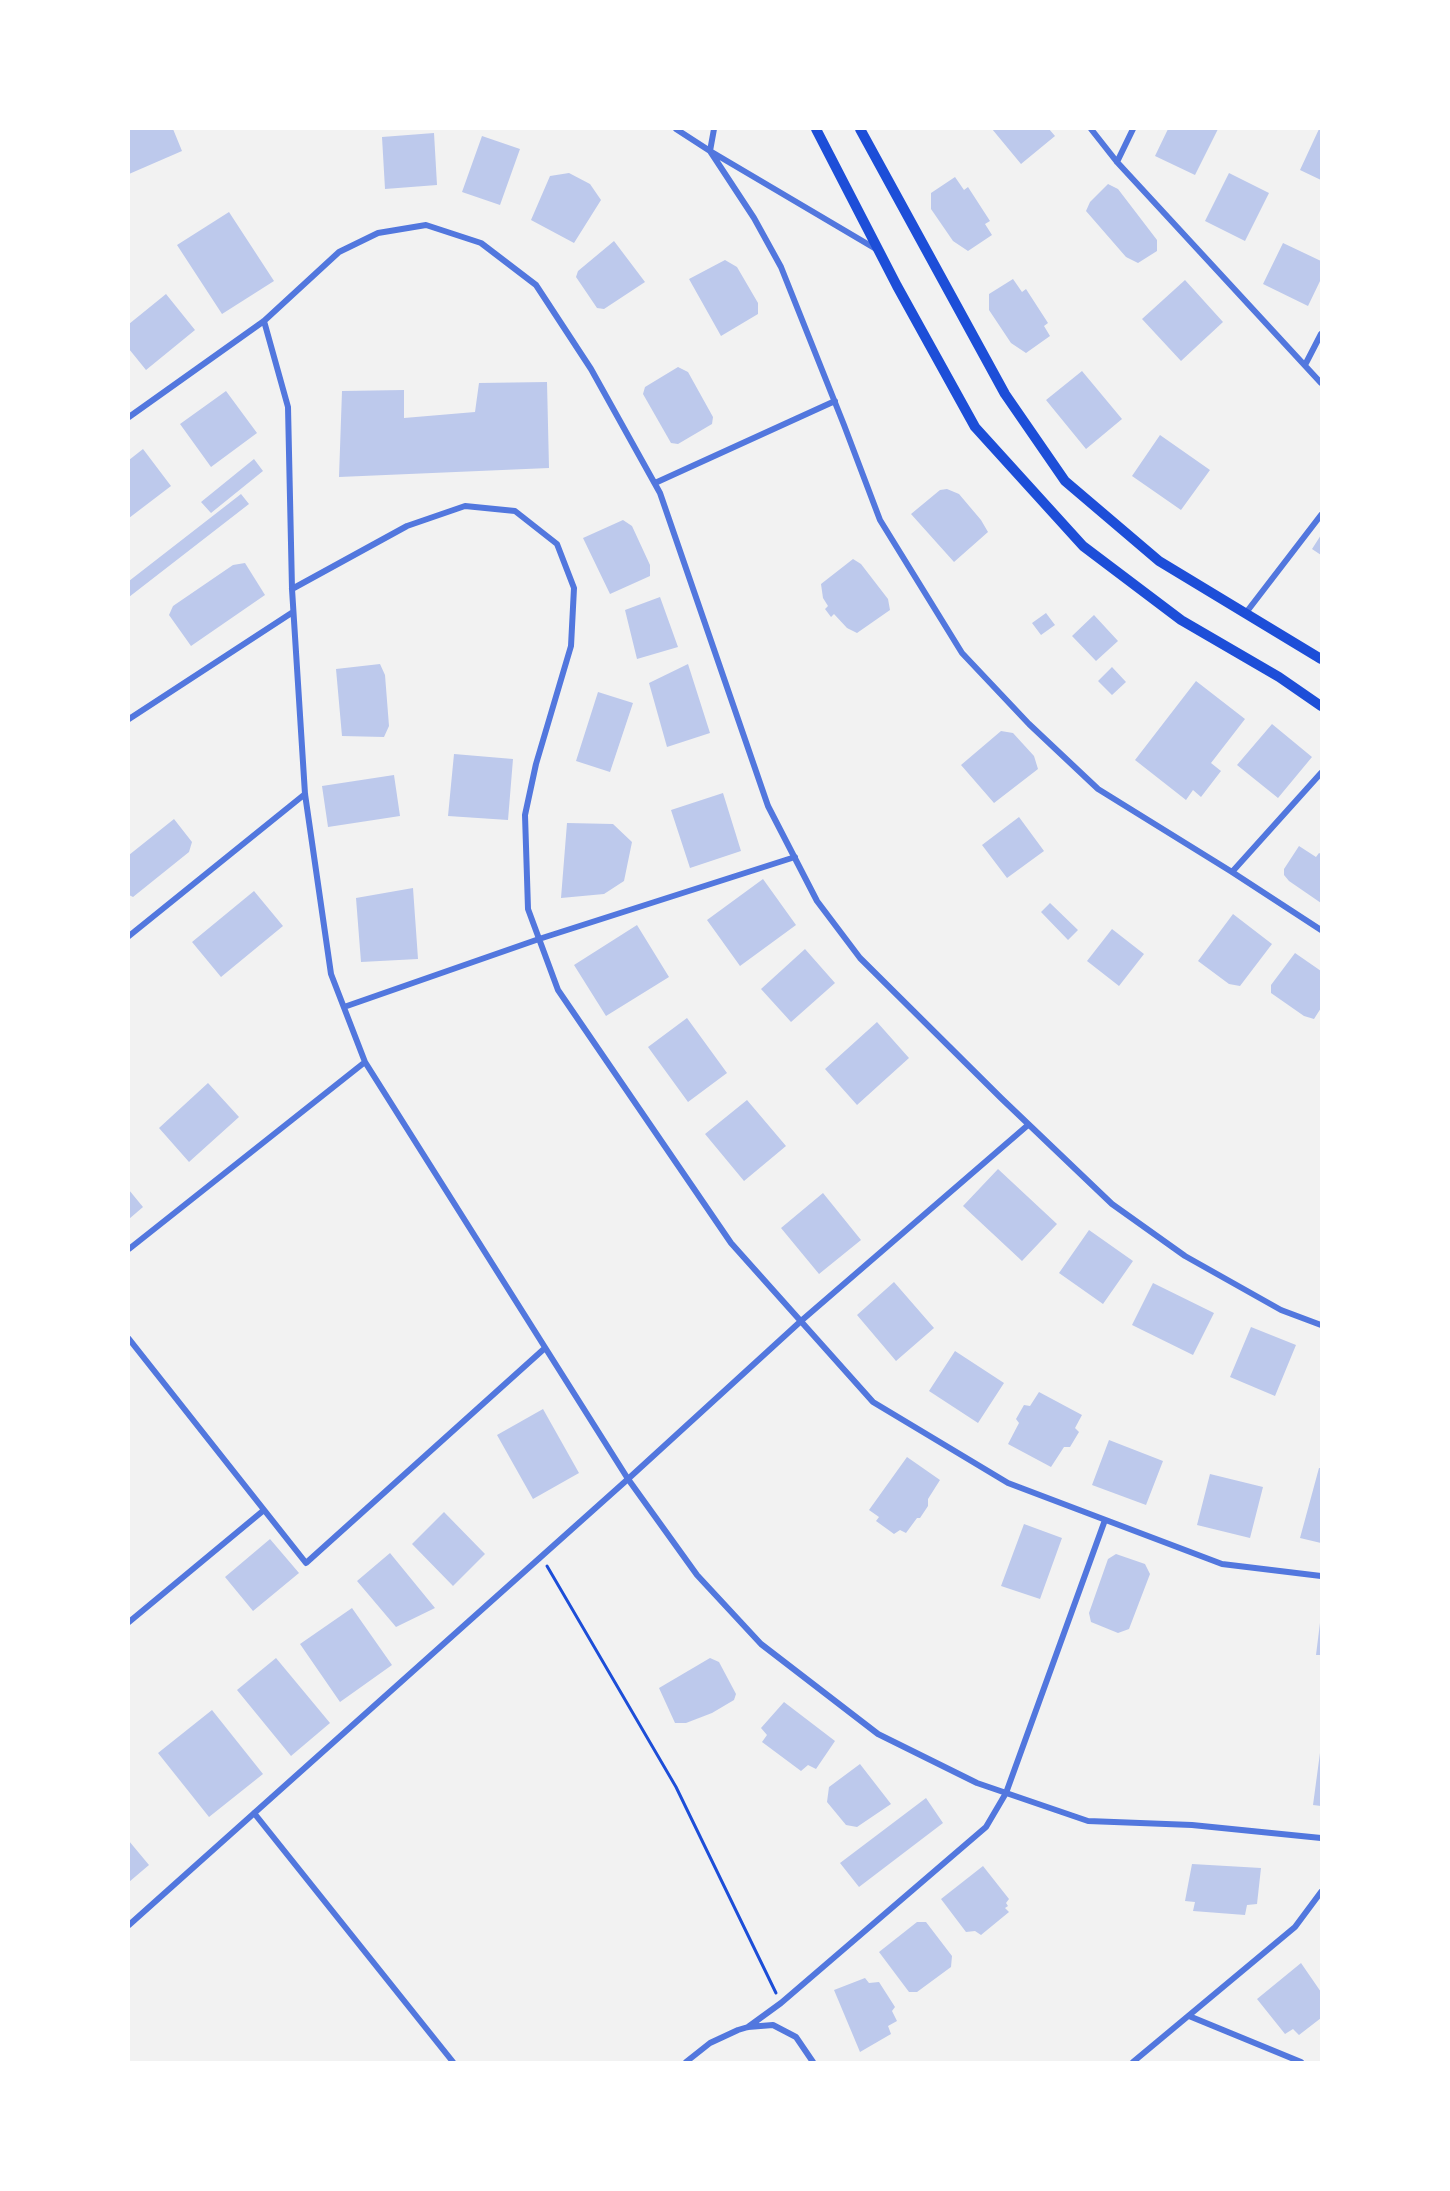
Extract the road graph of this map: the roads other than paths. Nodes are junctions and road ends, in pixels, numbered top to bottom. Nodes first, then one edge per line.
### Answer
1 (676, 129) edge
2 (714, 129) edge
3 (816, 129) edge
4 (860, 129) edge
5 (1091, 129) edge
6 (1133, 129) edge
7 (710, 151) junction
8 (1117, 162) junction
9 (879, 250) junction
10 (264, 321) junction
11 (1321, 334) edge
12 (1305, 365) junction
13 (1321, 383) edge
14 (835, 401) junction
15 (129, 417) edge
16 (655, 483) junction
17 (1321, 515) edge
18 (292, 589) junction
19 (293, 612) junction
20 (1245, 614) junction
21 (1321, 659) edge
22 (1321, 706) edge
23 (129, 719) edge
24 (1321, 773) edge
25 (305, 794) junction
26 (795, 857) junction
27 (1232, 872) junction
28 (1321, 930) edge
29 (129, 936) edge
30 (539, 939) junction
31 (344, 1007) junction
32 (365, 1062) junction
33 (1028, 1125) junction
34 (129, 1249) edge
35 (801, 1321) junction
36 (1321, 1325) edge
37 (129, 1339) edge
38 (545, 1348) junction
39 (628, 1479) junction
40 (264, 1510) junction
41 (1105, 1520) junction
42 (1321, 1576) edge
43 (129, 1622) edge
44 (1006, 1793) junction
45 (254, 1813) junction
46 (1321, 1838) edge
47 (1321, 1892) edge
48 (129, 1925) edge
49 (1189, 2016) junction
50 (748, 2027) junction
51 (453, 2062) edge
52 (686, 2062) edge
53 (813, 2062) edge
54 (1133, 2062) edge
55 (1301, 2062) edge

1 - 7 street
2 - 7 street
3 - 9 main road
4 - 20 main road
5 - 8 street
6 - 8 street
7 - 9 street
7 - 14 street
8 - 12 street
9 - 22 main road
10 - 15 street
10 - 16 street
10 - 18 street
11 - 12 street
12 - 13 street
14 - 16 street
14 - 27 street
16 - 26 street
17 - 20 street
18 - 19 street
18 - 30 street
19 - 23 street
19 - 25 street
20 - 21 main road
24 - 27 street
25 - 29 street
25 - 31 street
26 - 30 street
26 - 33 street
27 - 28 street
30 - 31 street
30 - 35 street
31 - 32 street
32 - 34 street
32 - 38 street
33 - 35 street
33 - 36 street
35 - 39 street
35 - 41 street
37 - 40 street
38 - 39 street
38 - 40 street
39 - 44 street
39 - 45 street
40 - 43 street
41 - 42 street
41 - 44 street
44 - 46 street
44 - 50 street
45 - 48 street
45 - 51 street
47 - 49 street
49 - 54 street
49 - 55 street
50 - 52 street
50 - 53 street

